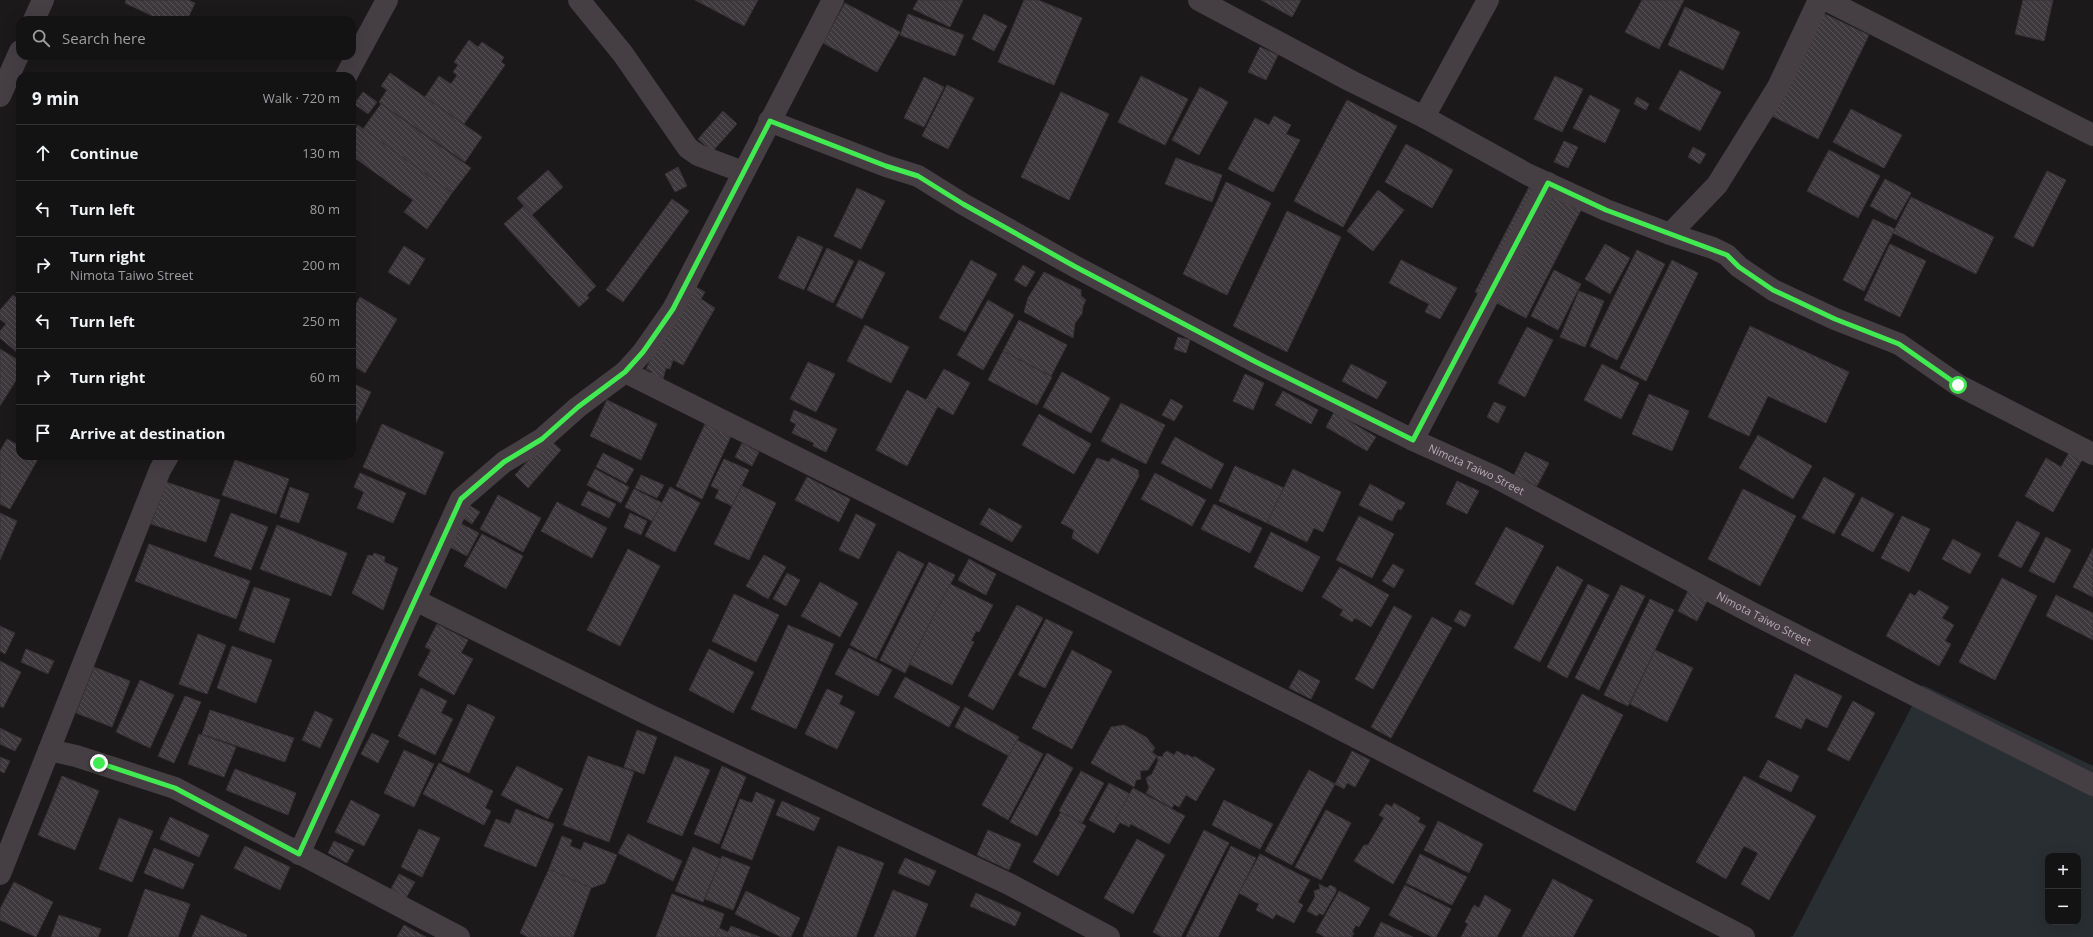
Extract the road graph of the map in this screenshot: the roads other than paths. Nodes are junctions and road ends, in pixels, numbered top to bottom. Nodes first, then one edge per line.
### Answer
1 (43, 0) edge
2 (387, 0) edge
3 (579, 0) edge
4 (833, 0) edge
5 (1200, 0) edge
6 (1488, 0) edge
7 (1819, 0) edge
8 (1826, 0) edge
9 (36, 16) edge
10 (356, 57) edge
11 (16, 58) edge
12 (355, 60) edge
13 (348, 72) edge
14 (3, 80) edge
15 (1424, 117) junction
16 (770, 121) junction
17 (2093, 135) edge
18 (744, 172) junction
19 (1548, 183) junction
20 (1670, 234) junction
21 (625, 372) junction
22 (1413, 440) junction
23 (2093, 454) edge
24 (166, 460) edge
25 (415, 600) junction
26 (49, 750) junction
27 (2093, 785) edge
28 (299, 854) junction
29 (0, 874) edge
30 (459, 937) edge
31 (1109, 937) edge
32 (1744, 937) edge

1 - 9 street
2 - 10 street
3 - 18 street
4 - 16 street
5 - 15 street
6 - 15 street
7 - 20 street
8 - 17 street
11 - 14 street
12 - 13 street
15 - 19 street
16 - 18 street
16 - 22 street, Nimota Taiwo Street
18 - 21 street
19 - 20 street
19 - 22 street
20 - 23 street
21 - 25 street
21 - 32 street
22 - 27 street, Nimota Taiwo Street
24 - 26 street
25 - 28 street
25 - 31 street
26 - 28 street
26 - 29 street
28 - 30 street

